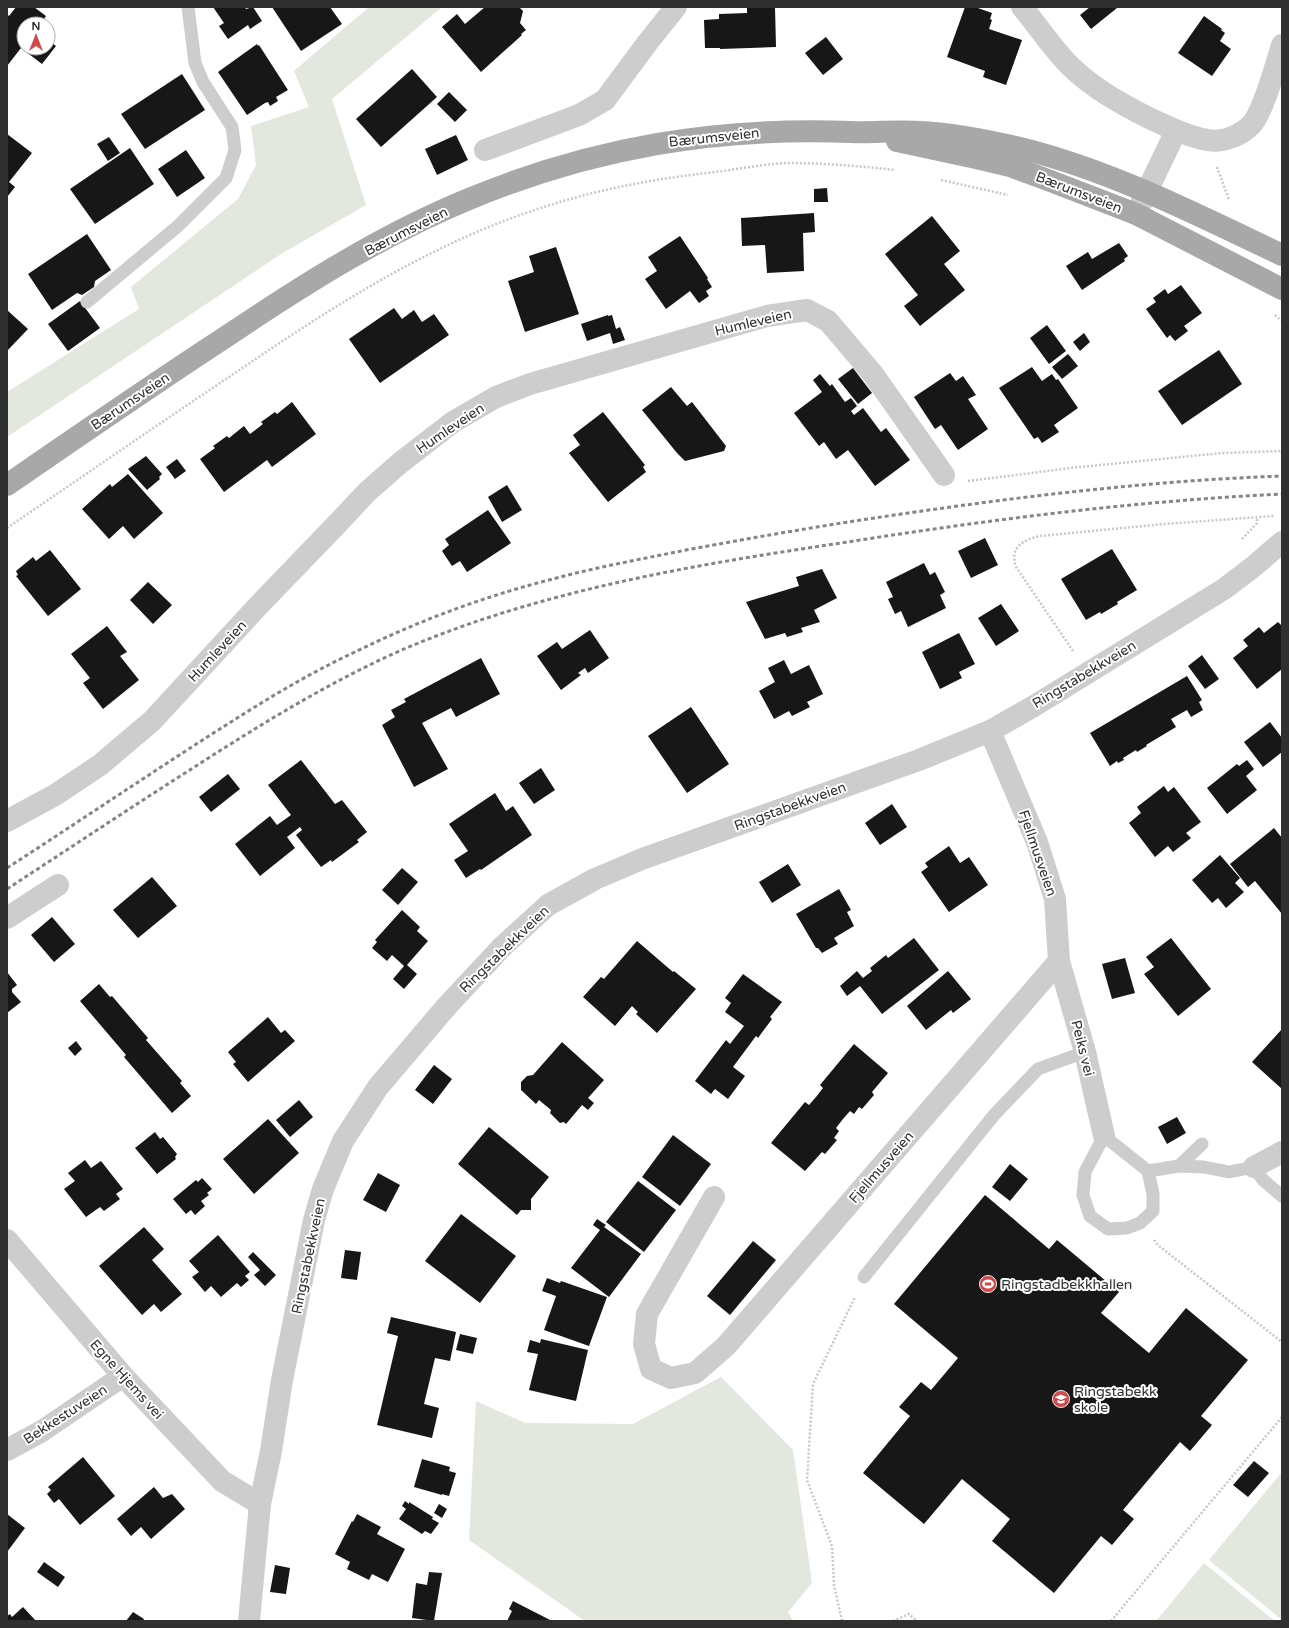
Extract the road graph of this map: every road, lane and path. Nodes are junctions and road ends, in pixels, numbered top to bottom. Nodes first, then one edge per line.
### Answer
1 (188, 7) edge
2 (676, 7) edge
3 (1022, 7) edge
4 (1282, 45) edge
5 (1176, 131) junction
6 (863, 133) junction
7 (485, 150) dead end
8 (1216, 165) dead end
9 (901, 170) dead end
10 (940, 179) dead end
11 (1146, 192) junction
12 (1010, 196) dead end
13 (1230, 205) dead end
14 (1136, 214) junction
15 (1282, 255) edge
16 (1282, 289) edge
17 (87, 302) dead end
18 (1274, 315) dead end
19 (1282, 321) edge
20 (1282, 451) edge
21 (944, 475) joint
22 (7, 485) edge
23 (1276, 516) dead end
24 (1257, 517) junction
25 (7, 528) edge
26 (1249, 532) dead end
27 (1282, 542) edge
28 (1087, 672) junction
29 (990, 731) junction
30 (7, 821) edge
31 (58, 885) dead end
32 (7, 918) edge
33 (1059, 961) junction
34 (1085, 1052) junction
35 (1104, 1136) junction
36 (1202, 1144) dead end
37 (1282, 1152) edge
38 (1178, 1166) junction
39 (1254, 1167) junction
40 (1148, 1171) junction
41 (1282, 1196) edge
42 (714, 1197) dead end
43 (1140, 1223) junction
44 (7, 1240) edge
45 (864, 1277) joint
46 (1282, 1342) edge
47 (123, 1376) junction
48 (1282, 1417) edge
49 (7, 1450) edge
50 (260, 1504) junction
51 (249, 1621) edge
52 (842, 1621) edge
53 (893, 1621) edge
54 (917, 1621) edge
55 (1111, 1621) edge

1 - 17 lane
2 - 7 street
3 - 5 street
4 - 5 street
5 - 11 street
6 - 11 main road, Bærumsveien
6 - 14 main road, Bærumsveien
6 - 22 main road, Bærumsveien
8 - 13 path
9 - 25 path
10 - 12 path
11 - 14 street
11 - 15 main road, Bærumsveien
14 - 16 main road, Bærumsveien
18 - 19 path
20 - 21 path
21 - 30 street, Humleveien
23 - 24 path
24 - 26 path
24 - 28 path
27 - 28 street, Ringstabekkveien
28 - 29 street, Ringstabekkveien
29 - 33 street, Fjellmusveien
29 - 50 street, Ringstabekkveien
31 - 32 street
33 - 34 street, Peiks vei
33 - 42 street, Fjellmusveien
34 - 35 street, Peiks vei
34 - 45 lane
35 - 40 lane
35 - 43 lane
36 - 38 lane
37 - 39 street
38 - 39 lane
38 - 40 lane
39 - 41 lane
40 - 43 lane
43 - 46 path
44 - 47 street, Egne Hjems vei
45 - 52 path
47 - 49 street, Bekkestuveien
47 - 50 street, Egne Hjems vei
48 - 55 path
50 - 51 street, Ringstabekkveien
53 - 54 path

